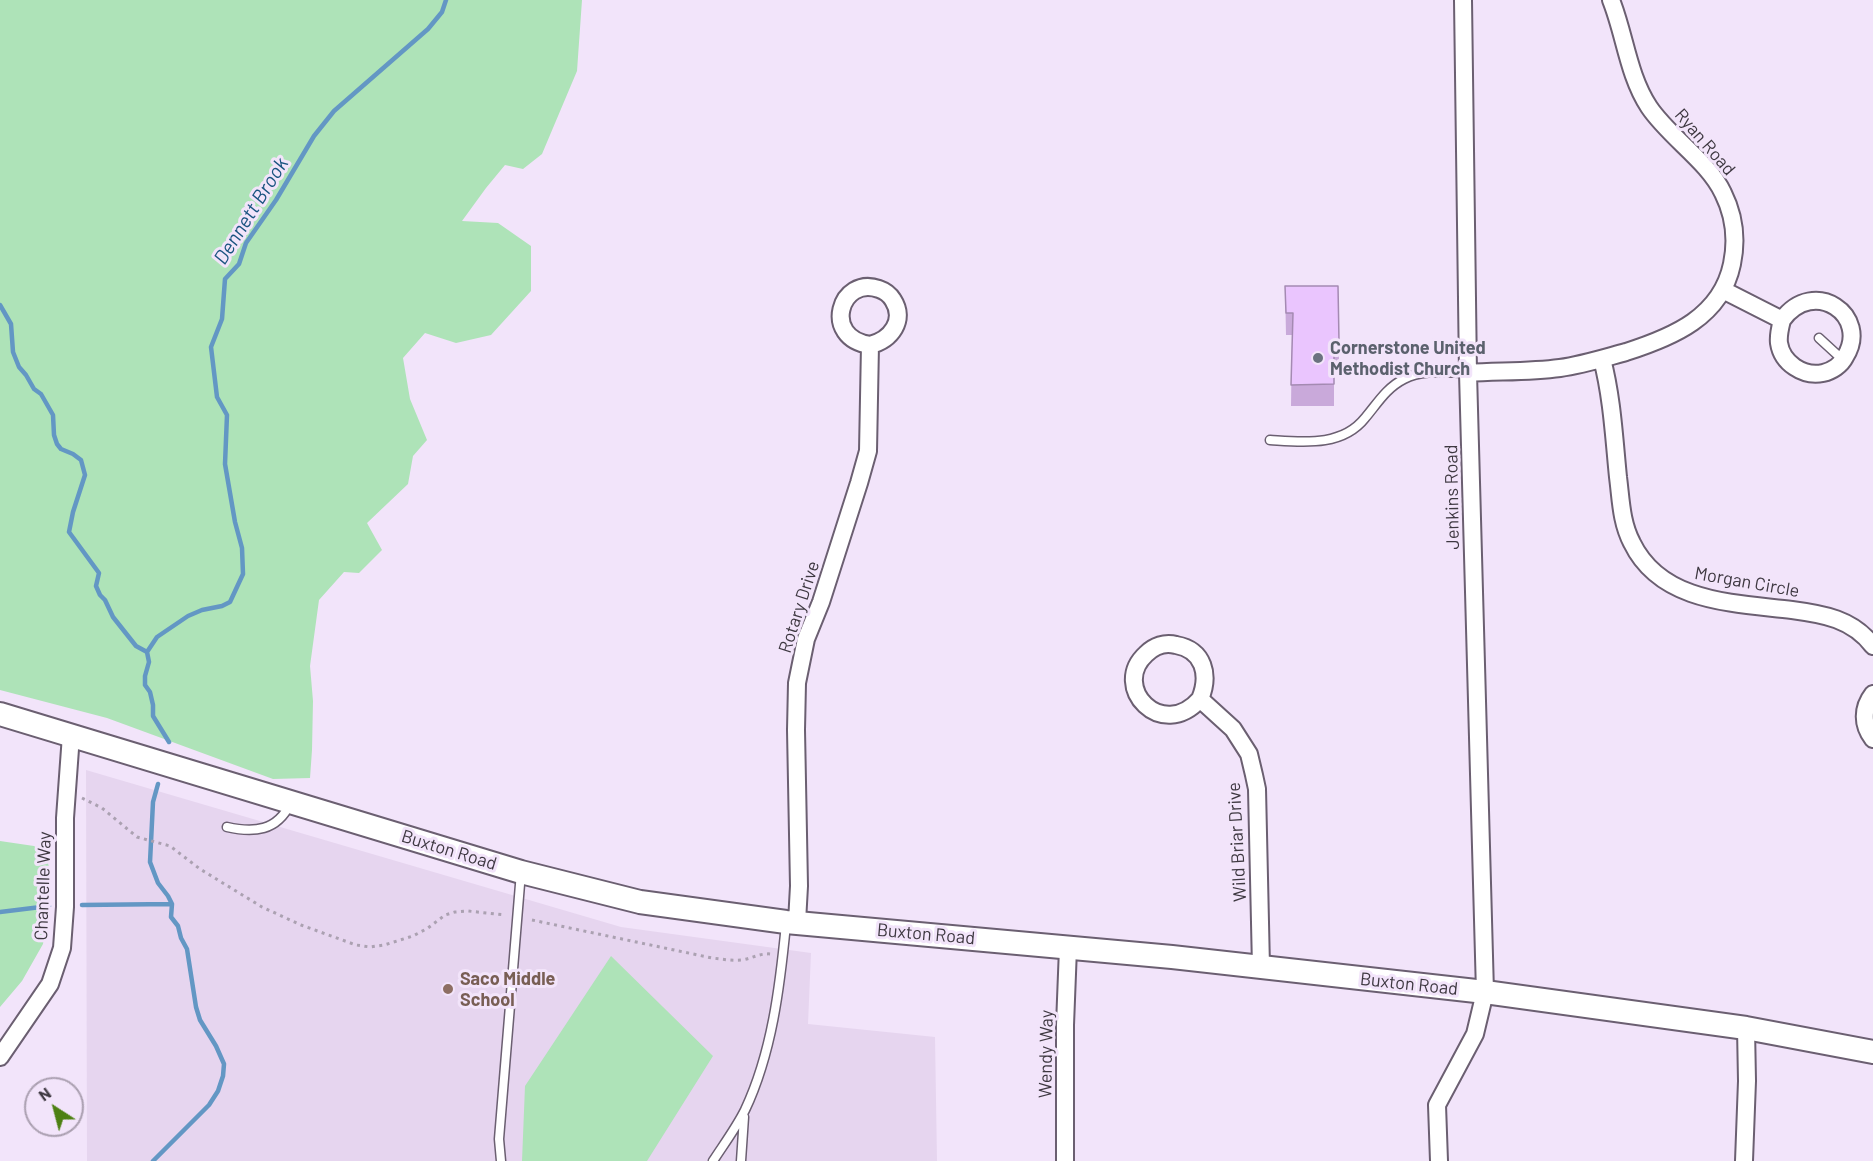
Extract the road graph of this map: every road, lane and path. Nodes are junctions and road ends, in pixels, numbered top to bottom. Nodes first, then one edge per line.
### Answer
1 (1463, 0) edge
2 (1611, 0) edge
3 (1723, 290) junction
4 (1782, 320) junction
5 (1820, 338) dead end
6 (870, 345) dead end
7 (1602, 359) junction
8 (1843, 360) junction
9 (1468, 372) junction
10 (1270, 440) dead end
11 (1873, 646) edge
12 (1873, 694) edge
13 (1200, 699) junction
14 (0, 714) edge
15 (71, 735) junction
16 (1873, 739) edge
17 (66, 792) junction
18 (291, 802) junction
19 (226, 827) dead end
20 (522, 872) junction
21 (506, 915) dead end
22 (532, 920) dead end
23 (792, 922) junction
24 (1068, 948) junction
25 (783, 954) junction
26 (1261, 967) junction
27 (1485, 992) junction
28 (1746, 1028) junction
29 (1873, 1052) edge
30 (0, 1057) edge
31 (745, 1110) junction
32 (501, 1161) edge
33 (713, 1161) edge
34 (741, 1161) edge
35 (1065, 1161) edge
36 (1439, 1161) edge
37 (1744, 1161) edge

1 - 9 street, Jenkins Road
2 - 3 street, Ryan Road
3 - 4 street
3 - 7 street, Ryan Road
4 - 8 street
4 - 8 street
5 - 8 lane
6 - 23 street, Rotary Drive
7 - 9 street, Ryan Road
7 - 11 street, Morgan Circle
9 - 10 lane
9 - 27 street, Jenkins Road
12 - 16 street
13 - 13 street
13 - 26 street, Wild Briar Drive
14 - 15 main road, Buxton Road
15 - 17 street, Chantelle Way
15 - 18 main road, Buxton Road
17 - 21 path
17 - 30 street, Chantelle Way
18 - 19 lane
18 - 20 main road, Buxton Road
20 - 23 main road, Buxton Road
20 - 32 lane
22 - 25 path
23 - 24 main road, Buxton Road
23 - 25 lane
24 - 26 main road, Buxton Road
24 - 35 street, Wendy Way
25 - 31 lane
26 - 27 main road, Buxton Road
27 - 28 main road, Buxton Road
27 - 36 street, Jenkins Road
28 - 29 main road, Buxton Road
28 - 37 street
31 - 33 lane
31 - 34 lane

